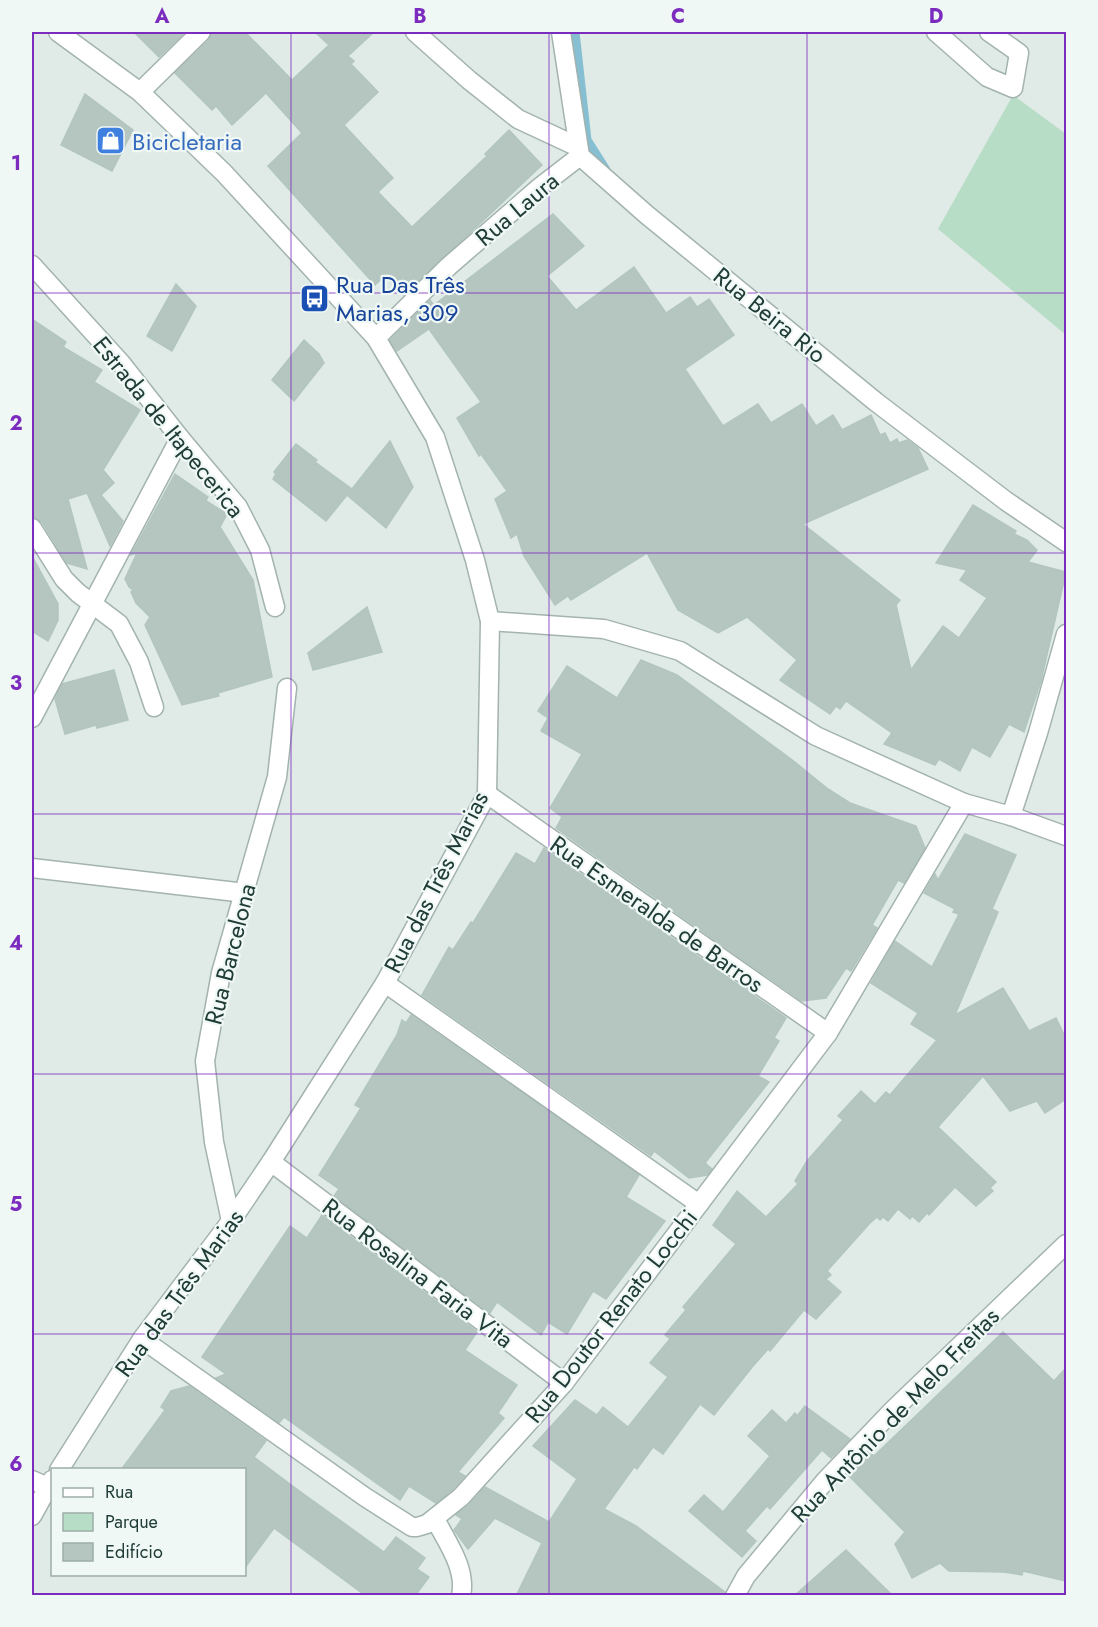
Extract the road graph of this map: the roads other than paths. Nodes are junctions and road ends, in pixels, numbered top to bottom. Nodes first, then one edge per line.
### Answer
1 (58, 32) edge
2 (201, 32) edge
3 (415, 32) edge
4 (561, 32) edge
5 (936, 32) edge
6 (989, 32) edge
7 (140, 92) junction
8 (579, 152) junction
9 (32, 265) edge
10 (376, 338) junction
11 (180, 438) junction
12 (32, 528) edge
13 (1066, 542) edge
14 (92, 602) junction
15 (274, 607) dead end
16 (490, 621) junction
17 (1066, 634) edge
18 (287, 688) dead end
19 (154, 707) dead end
20 (32, 718) edge
21 (487, 794) junction
22 (964, 803) junction
23 (1011, 816) junction
24 (1066, 836) edge
25 (32, 868) edge
26 (245, 893) junction
27 (385, 983) junction
28 (828, 1033) junction
29 (271, 1162) junction
30 (699, 1204) junction
31 (231, 1221) junction
32 (1066, 1244) edge
33 (142, 1339) junction
34 (564, 1383) junction
35 (60, 1468) edge
36 (44, 1482) edge
37 (32, 1516) edge
38 (435, 1519) junction
39 (461, 1596) edge
40 (735, 1596) edge

1 - 7 street, Rua das Três Marias
2 - 7 street
3 - 8 street, Rua Beira Rio
4 - 8 street
5 - 6 street
7 - 10 street, Rua das Três Marias
8 - 10 street, Rua Laura
8 - 13 street, Rua Beira Rio
9 - 11 street, Estrada de Itapecerica
10 - 16 street, Rua das Três Marias
11 - 14 street
11 - 15 street, Estrada de Itapecerica
12 - 14 street
14 - 19 street
14 - 20 street
16 - 21 street, Rua das Três Marias
16 - 22 street
17 - 23 street
18 - 26 street, Rua Barcelona
21 - 27 street, Rua das Três Marias
21 - 28 street, Rua Esmeralda de Barros
22 - 23 street
22 - 28 street, Rua Doutor Renato Locchi
23 - 24 street
25 - 26 street
26 - 31 street, Rua Barcelona
27 - 29 street, Rua das Três Marias
27 - 30 street
28 - 30 street, Rua Doutor Renato Locchi
29 - 31 street, Rua das Três Marias
29 - 34 street, Rua Rosalina Faria Vita
30 - 34 street, Rua Doutor Renato Locchi
31 - 33 street, Rua das Três Marias
32 - 40 street, Rua Antônio de Melo Freitas
33 - 35 street, Rua das Três Marias
33 - 38 street
34 - 38 street, Rua Doutor Renato Locchi
36 - 37 street
38 - 39 street

